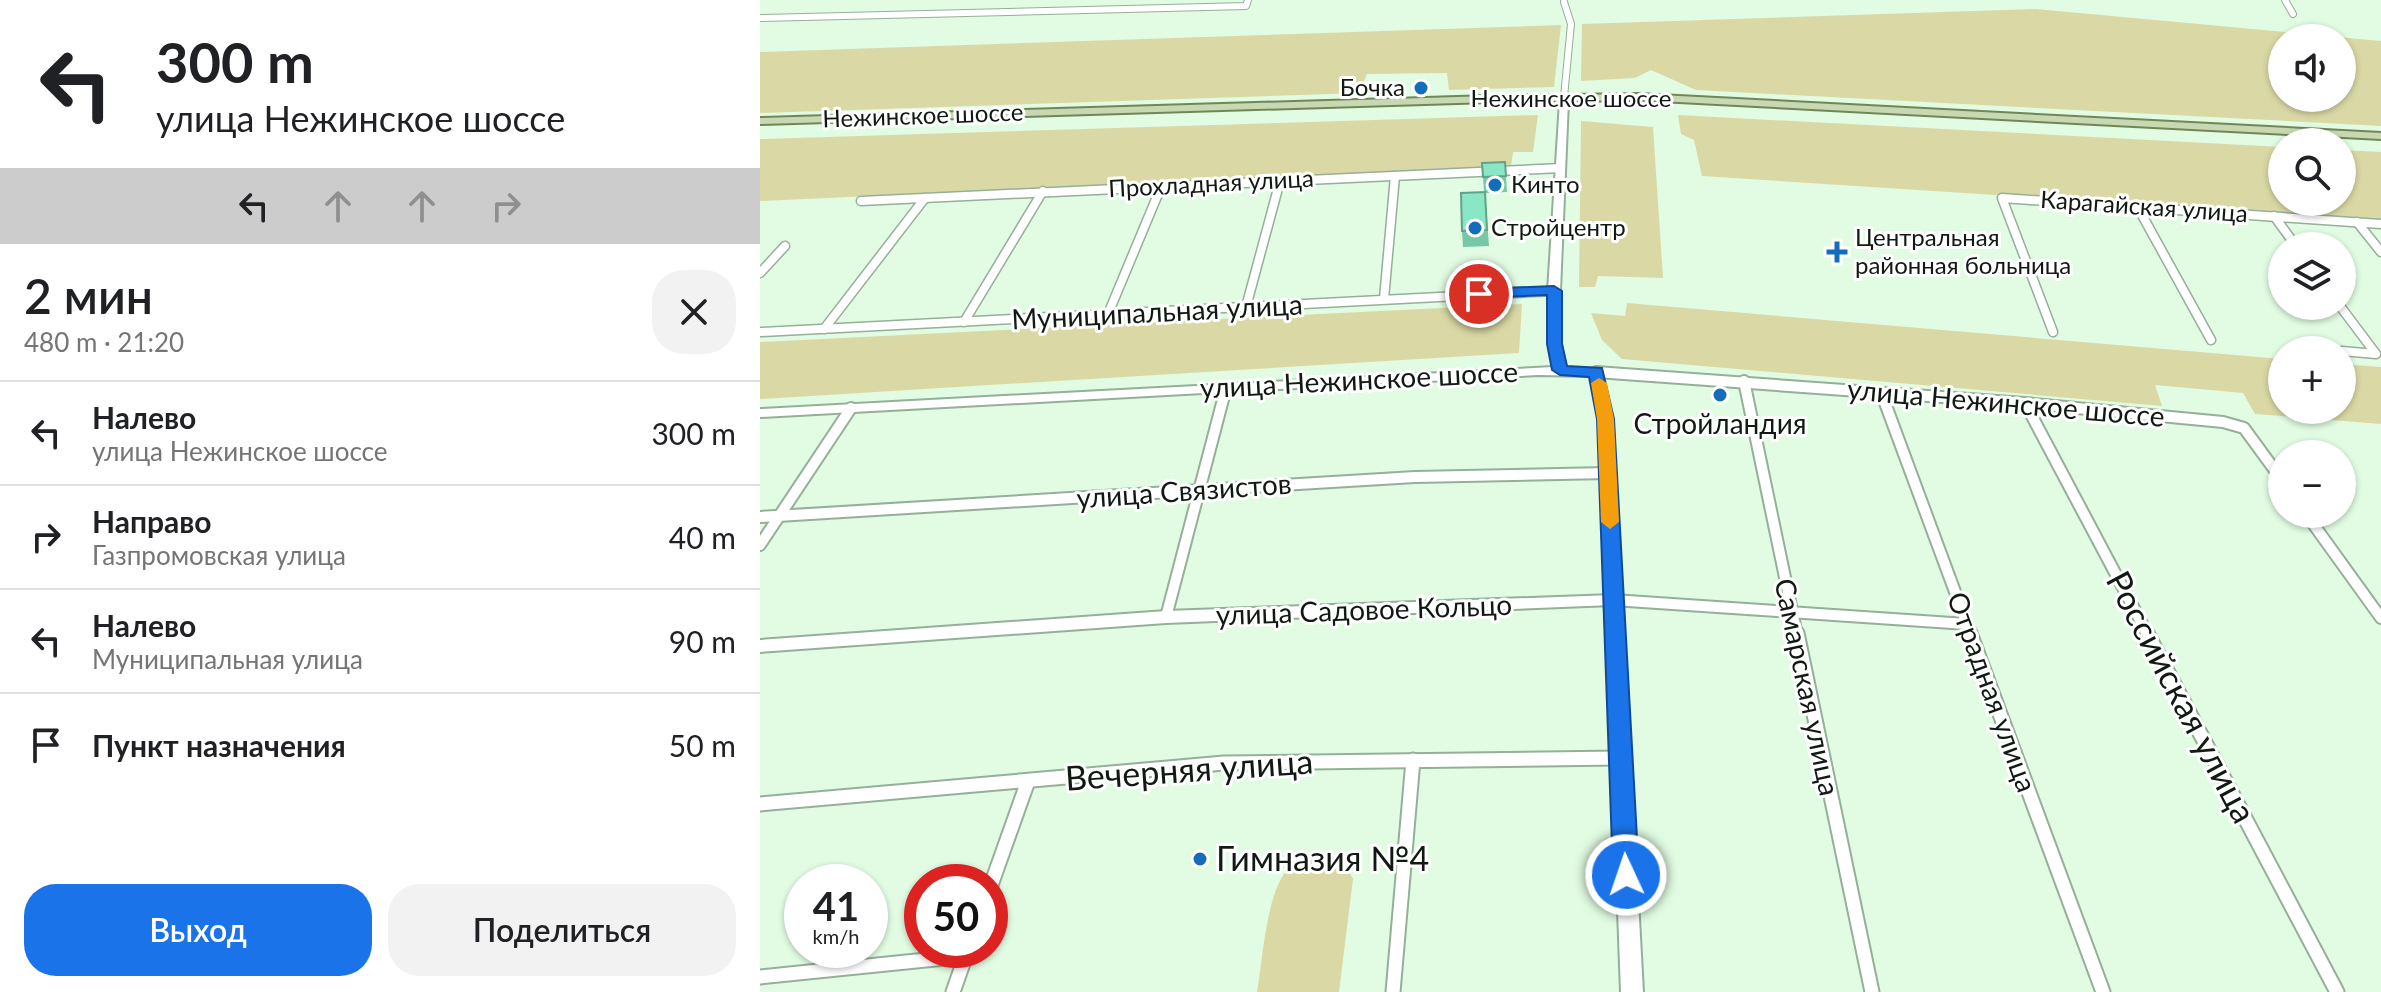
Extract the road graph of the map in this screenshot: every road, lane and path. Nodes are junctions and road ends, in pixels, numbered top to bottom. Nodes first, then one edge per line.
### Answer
1 (2285, 0) edge
2 (1564, 2) dead end
3 (1247, 3) edge
4 (2293, 14) dead end
5 (760, 18) edge
6 (1564, 99) junction
7 (760, 123) edge
8 (2381, 138) edge
9 (1561, 168) junction
10 (1395, 176) junction
11 (1280, 181) junction
12 (1161, 187) junction
13 (1043, 191) junction
14 (925, 198) junction
15 (861, 201) dead end
16 (2137, 206) junction
17 (2268, 216) edge
18 (2274, 216) joint
19 (2357, 222) junction
20 (2381, 224) edge
21 (2286, 232) edge
22 (785, 246) dead end
23 (2381, 252) edge
24 (760, 273) edge
25 (1554, 291) junction
26 (1384, 299) junction
27 (1246, 307) junction
28 (1108, 314) junction
29 (2350, 320) edge
30 (964, 322) junction
31 (824, 329) junction
32 (760, 332) edge
33 (2053, 332) dead end
34 (2211, 340) dead end
35 (2356, 352) edge
36 (1560, 370) junction
37 (1596, 372) junction
38 (1744, 381) junction
39 (1226, 388) junction
40 (1881, 392) junction
41 (2025, 403) junction
42 (851, 408) junction
43 (760, 413) edge
44 (2268, 461) edge
45 (1608, 473) junction
46 (1201, 490) junction
47 (779, 516) junction
48 (760, 517) edge
49 (2316, 528) edge
50 (760, 545) edge
51 (1613, 600) junction
52 (1792, 614) junction
53 (1166, 617) junction
54 (2381, 618) edge
55 (1967, 624) junction
56 (760, 646) edge
57 (1620, 758) junction
58 (1413, 760) junction
59 (1028, 781) junction
60 (760, 804) edge
61 (999, 864) edge
62 (904, 960) edge
63 (961, 968) edge
64 (760, 977) edge
65 (953, 992) edge
66 (1393, 992) edge
67 (1632, 992) edge
68 (1872, 992) edge
69 (2103, 992) edge
70 (2337, 992) edge

1 - 4 street
2 - 6 street
3 - 5 street
6 - 7 main road, Нежинское шоссе
6 - 8 main road, Нежинское шоссе
6 - 9 main road
9 - 10 street, Прохладная улица
9 - 25 main road
10 - 11 street, Прохладная улица
10 - 26 street
11 - 12 street, Прохладная улица
11 - 27 street
12 - 13 street, Прохладная улица
12 - 28 street
13 - 14 street, Прохладная улица
13 - 30 street
14 - 15 street, Прохладная улица
14 - 31 street
16 - 17 street, Карагайская улица
16 - 33 street, Карагайская улица
16 - 34 street
18 - 19 street, Карагайская улица
18 - 21 street
19 - 20 street, Карагайская улица
19 - 23 street
22 - 24 street
25 - 26 street, Муниципальная улица
25 - 36 main road
26 - 27 street, Муниципальная улица
27 - 28 street, Муниципальная улица
28 - 30 street, Муниципальная улица
29 - 35 street
30 - 31 street, Муниципальная улица
31 - 32 street, Муниципальная улица
36 - 37 main road, улица Нежинское шоссе
36 - 39 main road, улица Нежинское шоссе
37 - 38 street, улица Нежинское шоссе
37 - 45 main road
38 - 40 street, улица Нежинское шоссе
38 - 52 street, Самарская улица
39 - 42 main road, улица Нежинское шоссе
39 - 46 street
40 - 41 street, улица Нежинское шоссе
40 - 55 street, Отрадная улица
41 - 44 street, улица Нежинское шоссе
41 - 70 street, Российская улица
42 - 43 main road, улица Нежинское шоссе
42 - 47 street
45 - 46 street, улица Связистов
45 - 51 main road
46 - 47 street, улица Связистов
46 - 53 street
47 - 48 street, улица Связистов
47 - 50 street
49 - 54 street
51 - 52 street, улица Садовое Кольцо
51 - 53 street, улица Садовое Кольцо
51 - 57 main road
52 - 55 street, улица Садовое Кольцо
52 - 68 street, Самарская улица
53 - 56 street, улица Садовое Кольцо
55 - 69 street, Отрадная улица
57 - 58 street, Вечерняя улица
57 - 67 main road
58 - 59 street, Вечерняя улица
58 - 66 street
59 - 60 street, Вечерняя улица
59 - 61 street
62 - 64 street
63 - 65 street

